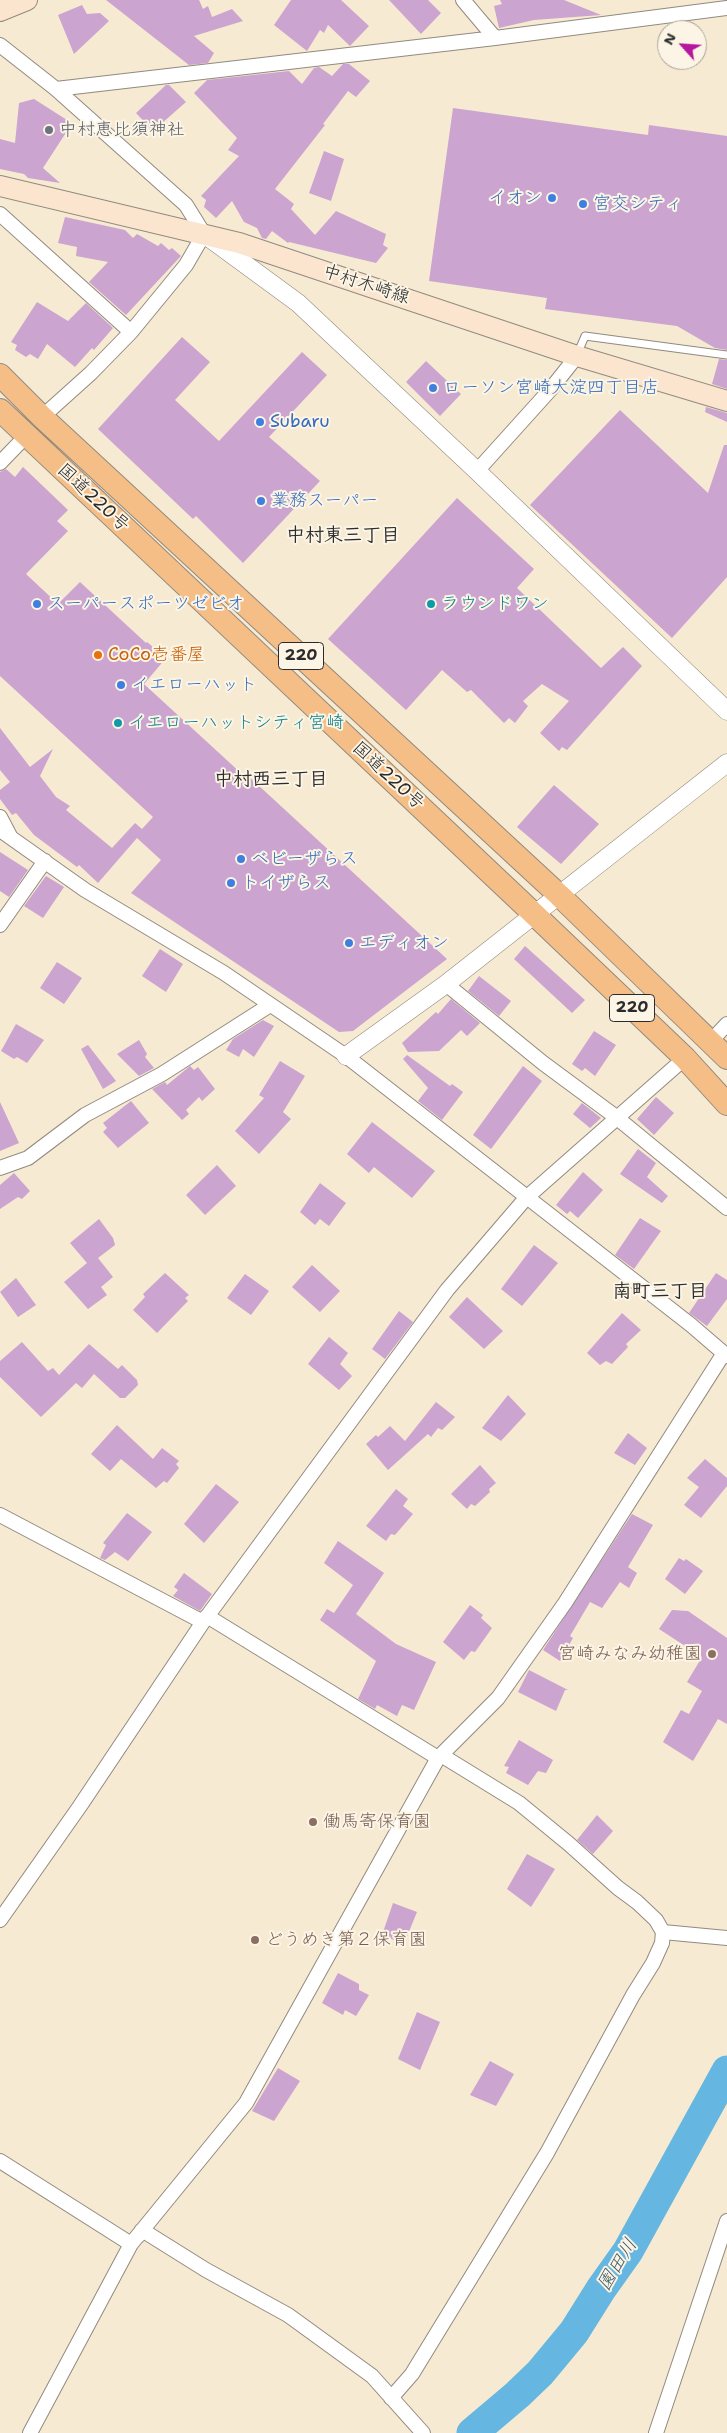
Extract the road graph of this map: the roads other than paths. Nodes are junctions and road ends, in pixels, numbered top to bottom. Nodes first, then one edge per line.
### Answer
1 (27, 0) edge
2 (462, 0) edge
3 (698, 6) edge
4 (727, 8) edge
5 (0, 11) edge
6 (495, 38) junction
7 (0, 45) edge
8 (56, 89) junction
9 (0, 186) edge
10 (0, 214) edge
11 (204, 234) junction
12 (131, 332) junction
13 (727, 355) edge
14 (577, 356) junction
15 (0, 375) edge
16 (727, 401) edge
17 (0, 410) edge
18 (42, 417) junction
19 (26, 435) junction
20 (0, 463) edge
21 (477, 471) junction
22 (727, 711) edge
23 (727, 763) edge
24 (0, 817) edge
25 (5, 833) edge
26 (45, 861) junction
27 (560, 895) junction
28 (535, 915) junction
29 (0, 924) edge
30 (446, 984) junction
31 (270, 1005) junction
32 (727, 1024) edge
33 (711, 1041) junction
34 (346, 1056) junction
35 (685, 1058) junction
36 (727, 1058) edge
37 (727, 1104) edge
38 (616, 1117) junction
39 (0, 1168) edge
40 (526, 1198) junction
41 (727, 1208) edge
42 (726, 1355) edge
43 (0, 1515) edge
44 (205, 1619) junction
45 (439, 1757) junction
46 (0, 1920) edge
47 (663, 1932) junction
48 (727, 1938) edge
49 (0, 2161) edge
50 (727, 2221) edge
51 (142, 2230) junction
52 (131, 2244) junction
53 (390, 2398) junction
54 (423, 2432) edge
55 (30, 2433) edge
56 (656, 2433) edge

1 - 5 main road
2 - 6 street
3 - 4 street
3 - 6 street
6 - 8 street
7 - 8 street
8 - 11 street
9 - 11 main road, 中村木崎線
10 - 12 street
11 - 12 street
11 - 14 main road, 中村木崎線
11 - 21 street
12 - 18 street
13 - 14 lane
14 - 16 main road, 中村木崎線
14 - 21 street
15 - 18 highway, 国道220号 / 220
17 - 19 highway, 国道220号 / 220
18 - 27 highway, 国道220号 / 220
19 - 20 street
19 - 28 highway, 国道220号 / 220
21 - 22 street
23 - 27 street
24 - 25 street
25 - 26 street
26 - 29 street
26 - 31 street
27 - 28 street
27 - 33 highway, 国道220号 / 220
28 - 30 street
28 - 35 highway, 国道220号 / 220
30 - 34 street
30 - 38 street
31 - 34 street
31 - 39 street
32 - 33 street
33 - 36 highway, 国道220号 / 220
34 - 40 street
35 - 37 highway, 国道220号 / 220
35 - 38 street
38 - 40 street
38 - 41 street
40 - 42 street
40 - 44 street
42 - 45 street
43 - 44 street
44 - 45 street
44 - 46 street
45 - 47 street
45 - 51 street
47 - 48 street
47 - 53 street
49 - 52 street
50 - 56 street
51 - 52 street
51 - 53 street
52 - 55 street
53 - 54 street

